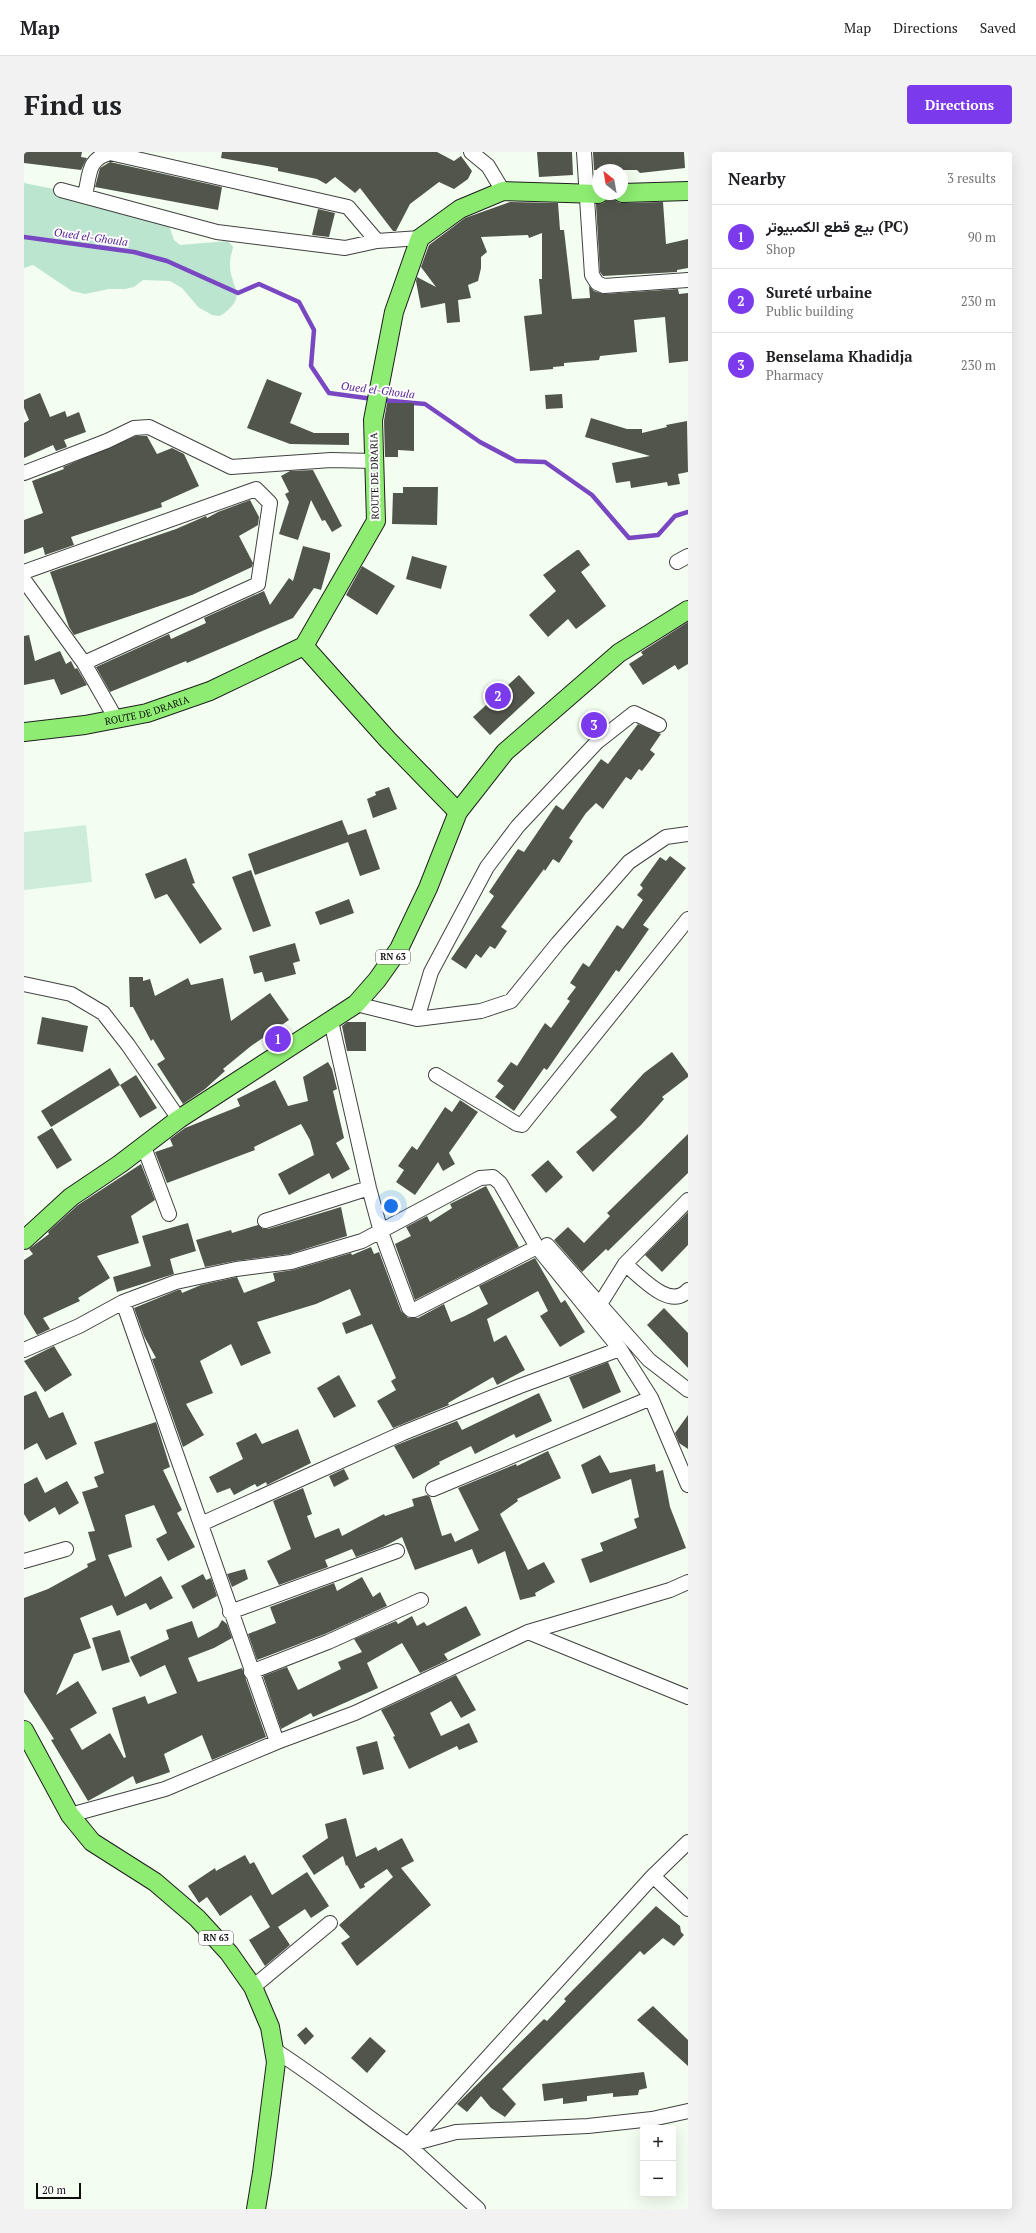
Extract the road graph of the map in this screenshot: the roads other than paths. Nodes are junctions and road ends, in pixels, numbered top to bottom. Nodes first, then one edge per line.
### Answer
1 (471, 152) edge
2 (584, 152) edge
3 (592, 189) edge
4 (61, 190) dead end
5 (503, 191) junction
6 (688, 191) edge
7 (628, 193) edge
8 (592, 194) edge
9 (85, 196) junction
10 (593, 200) edge
11 (420, 238) junction
12 (377, 241) junction
13 (688, 280) edge
14 (374, 461) junction
15 (259, 466) junction
16 (24, 473) edge
17 (256, 489) junction
18 (24, 572) edge
19 (26, 586) edge
20 (688, 610) edge
21 (304, 646) junction
22 (84, 663) junction
23 (116, 719) junction
24 (659, 725) dead end
25 (24, 732) edge
26 (458, 812) junction
27 (688, 834) edge
28 (688, 919) edge
29 (24, 984) edge
30 (356, 1004) junction
31 (417, 1019) junction
32 (331, 1021) junction
33 (436, 1075) dead end
34 (179, 1119) junction
35 (144, 1146) junction
36 (369, 1188) junction
37 (688, 1200) edge
38 (169, 1214) dead end
39 (520, 1215) junction
40 (265, 1221) dead end
41 (381, 1232) junction
42 (24, 1240) edge
43 (537, 1247) junction
44 (625, 1264) junction
45 (688, 1290) edge
46 (123, 1302) junction
47 (600, 1304) junction
48 (24, 1350) edge
49 (620, 1350) junction
50 (688, 1390) edge
51 (651, 1398) junction
52 (688, 1485) edge
53 (433, 1489) dead end
54 (201, 1524) junction
55 (66, 1549) dead end
56 (397, 1551) dead end
57 (24, 1561) edge
58 (688, 1582) edge
59 (670, 1590) junction
60 (688, 1590) edge
61 (421, 1600) dead end
62 (230, 1612) junction
63 (528, 1632) junction
64 (252, 1672) junction
65 (688, 1697) edge
66 (24, 1730) edge
67 (277, 1742) junction
68 (70, 1815) junction
69 (688, 1842) edge
70 (652, 1876) junction
71 (688, 1909) edge
72 (330, 1923) dead end
73 (253, 1987) junction
74 (273, 2049) junction
75 (688, 2111) edge
76 (408, 2145) junction
77 (256, 2209) edge
78 (478, 2209) edge

1 - 5 street
2 - 3 street
4 - 9 street
5 - 8 main road
5 - 11 main road
6 - 7 main road
9 - 12 street
9 - 12 street
10 - 13 street
11 - 12 street
11 - 14 main road, ROUTE DE DRARIA
14 - 15 street
14 - 21 main road, ROUTE DE DRARIA
15 - 16 street
15 - 17 street
17 - 18 street
17 - 22 street
19 - 22 street
20 - 26 main road, RN 63
21 - 23 main road, ROUTE DE DRARIA
21 - 26 main road
22 - 23 street
23 - 25 main road, ROUTE DE DRARIA
24 - 31 street
26 - 30 main road, RN 63
27 - 31 street
28 - 33 street
29 - 34 street
30 - 31 street
30 - 32 main road, RN 63
32 - 34 main road, RN 63
32 - 36 street
34 - 35 main road, RN 63
35 - 38 street
35 - 42 main road, RN 63
36 - 40 street
36 - 41 street
37 - 44 street
39 - 41 street
39 - 43 street
39 - 47 street
41 - 43 street
41 - 46 street
43 - 49 street
44 - 45 street
44 - 47 street
46 - 48 street
46 - 54 street
47 - 50 street
49 - 51 street
49 - 54 street
51 - 52 street
51 - 53 street
54 - 62 street
55 - 57 street
56 - 62 street
58 - 59 street
59 - 60 street
59 - 63 street
61 - 64 street
62 - 64 street
63 - 65 street
63 - 67 street
64 - 67 street
66 - 68 main road, RN 63
67 - 68 street
68 - 73 main road, RN 63
69 - 70 street
70 - 71 street
70 - 76 street
72 - 73 street
73 - 74 main road, RN 63
74 - 76 street
74 - 77 main road, RN 63
75 - 76 street
76 - 78 street

